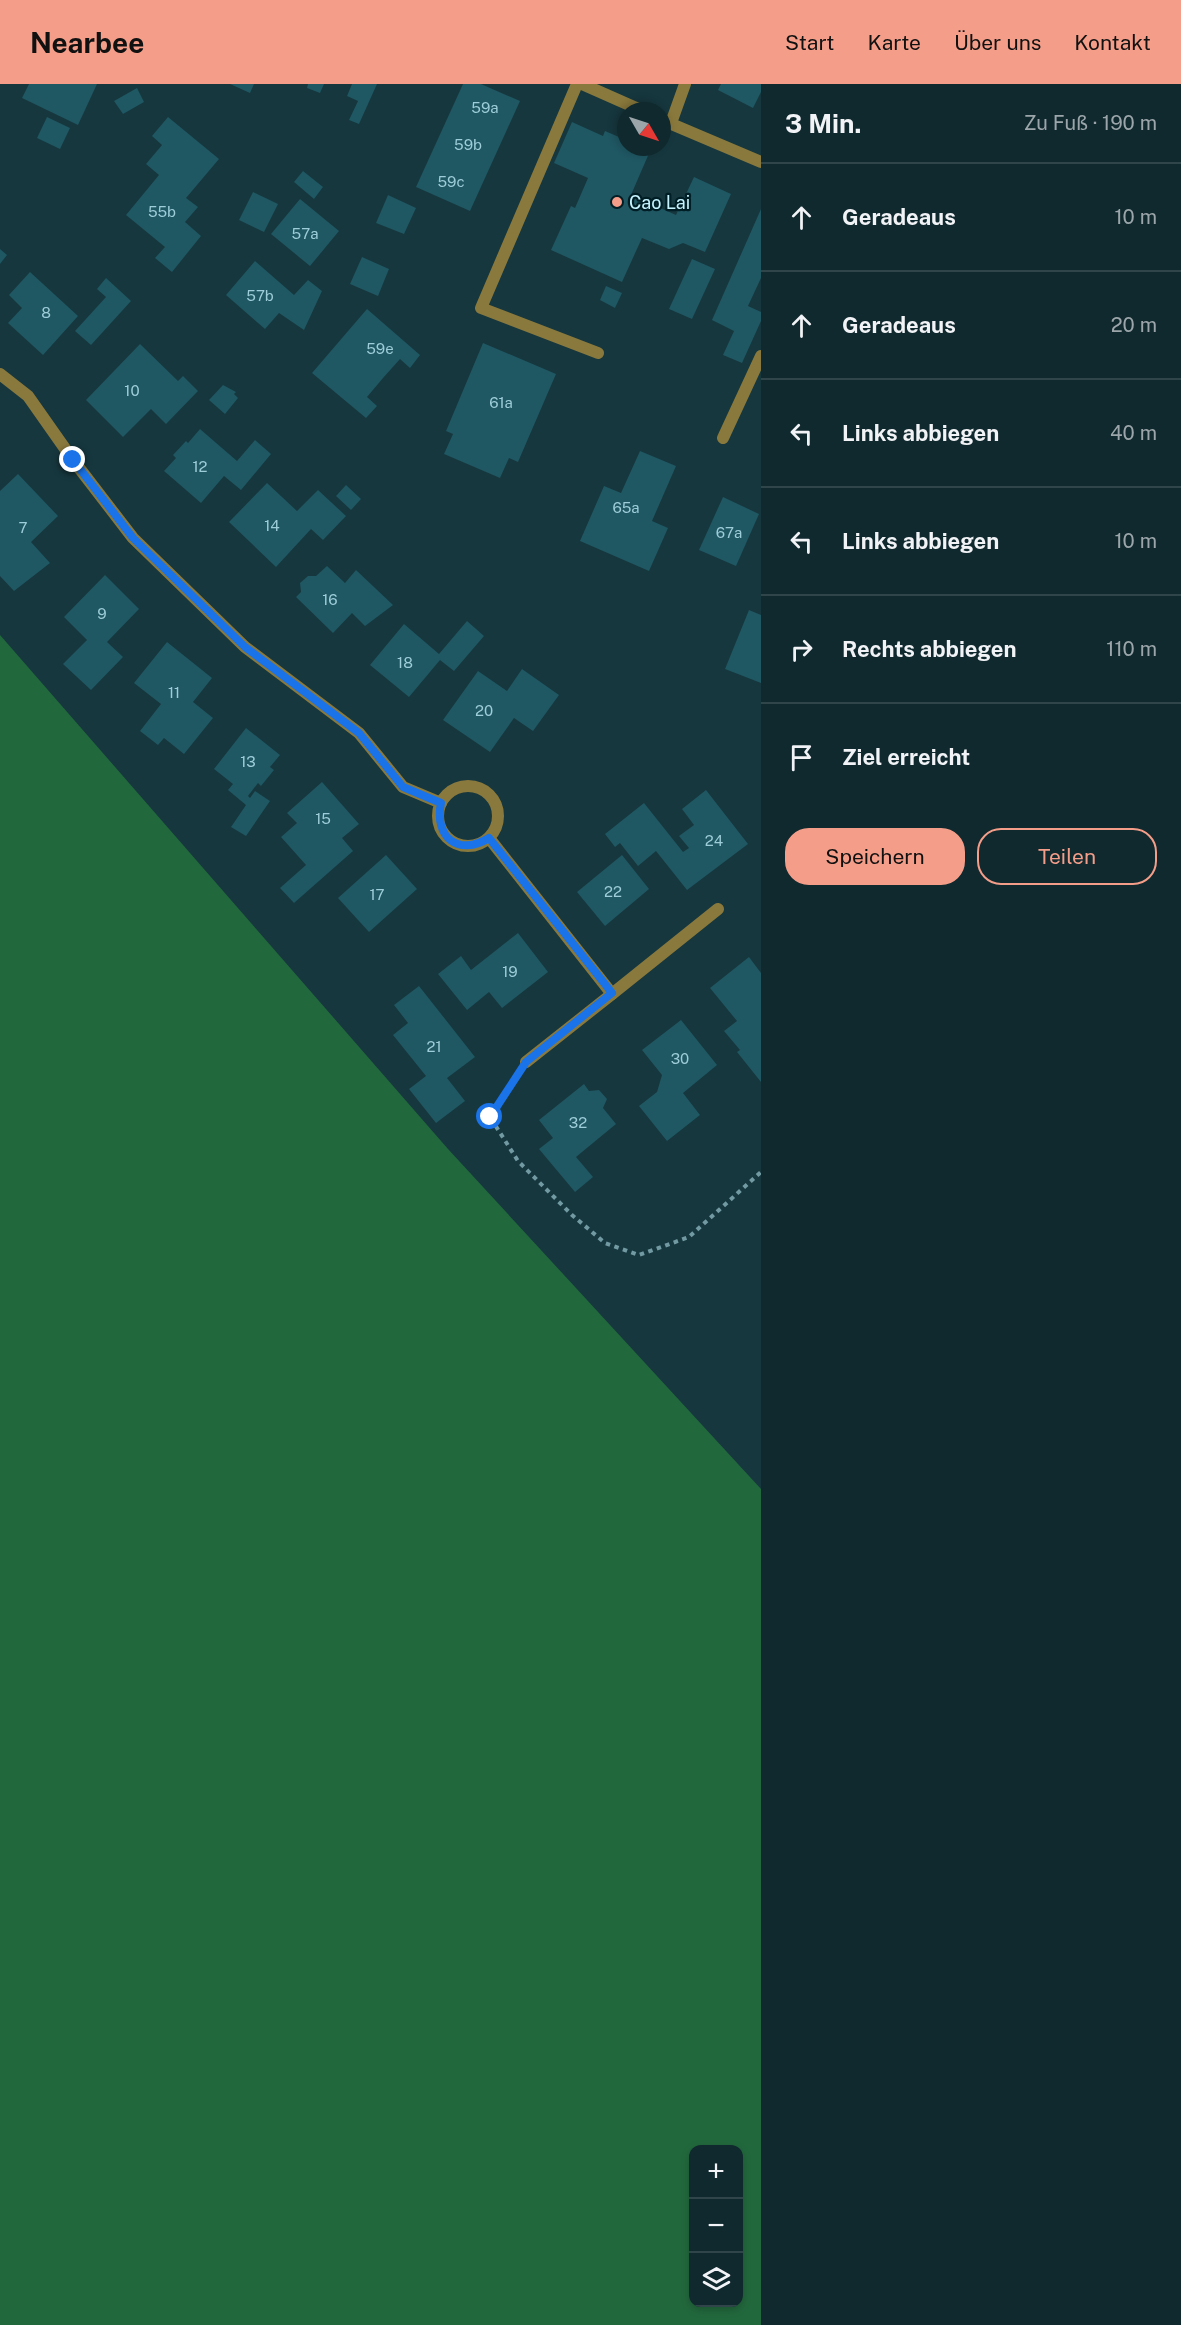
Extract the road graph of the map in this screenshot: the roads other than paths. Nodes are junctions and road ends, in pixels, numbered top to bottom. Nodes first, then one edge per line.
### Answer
1 (577, 84) edge
2 (582, 84) edge
3 (685, 84) edge
4 (623, 102) edge
5 (671, 112) edge
6 (671, 124) edge
7 (761, 162) edge
8 (598, 353) dead end
9 (761, 356) edge
10 (0, 375) edge
11 (723, 438) dead end
12 (441, 803) junction
13 (489, 838) junction
14 (718, 909) dead end
15 (612, 993) junction
16 (526, 1062) road end

1 - 8 street
2 - 4 street
3 - 5 street
6 - 7 street
9 - 11 street
10 - 12 street
12 - 13 street
12 - 13 street
13 - 15 street
14 - 15 street
15 - 16 street

